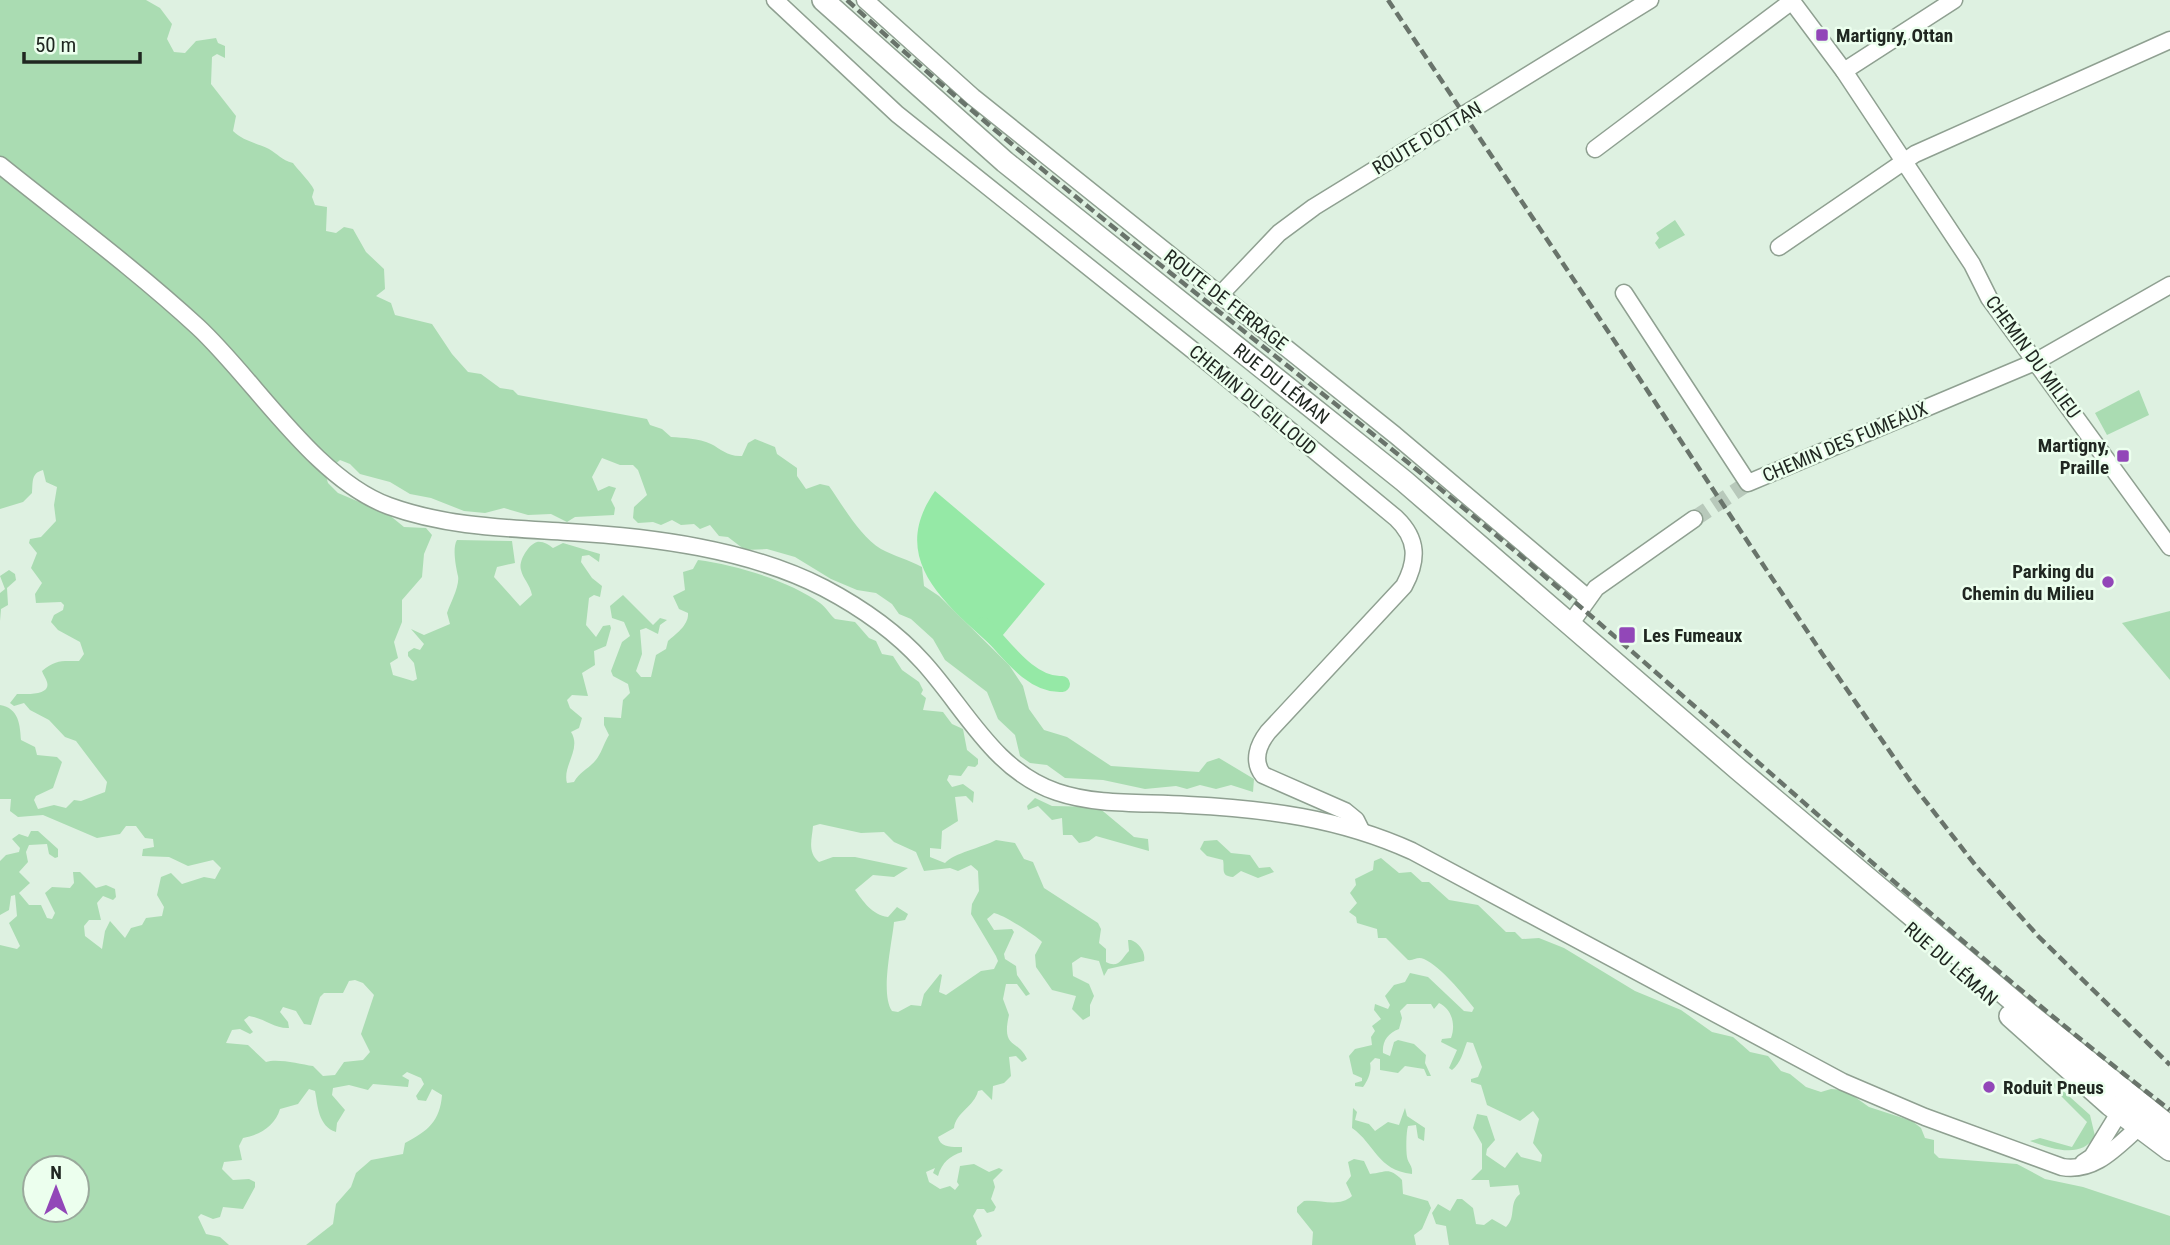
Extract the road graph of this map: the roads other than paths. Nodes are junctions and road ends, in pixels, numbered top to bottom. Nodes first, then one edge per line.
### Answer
1 (775, 0) edge
2 (823, 0) edge
3 (865, 0) edge
4 (1650, 0) edge
5 (1954, 0) edge
6 (1791, 1) edge
7 (2170, 40) edge
8 (1844, 71) junction
9 (1595, 149) dead end
10 (1903, 162) junction
11 (0, 164) edge
12 (1779, 247) dead end
13 (2170, 285) edge
14 (1623, 293) dead end
15 (1219, 296) junction
16 (2035, 362) junction
17 (1694, 519) tunnel mouth
18 (2170, 547) edge
19 (1588, 598) junction
20 (1571, 623) junction
21 (1361, 830) junction
22 (2125, 1105) junction
23 (2154, 1123) edge
24 (2170, 1150) edge
25 (2054, 1163) junction

1 - 21 street, CHEMIN DU GILLOUD
2 - 20 main road, RUE DU LÉMAN
3 - 15 street, ROUTE DE FERRAGE
4 - 15 street, ROUTE D'OTTAN
5 - 8 street
6 - 8 street, CHEMIN DU MILIEU
6 - 9 street, CHEMIN DU MILIEU
7 - 10 street
8 - 10 street, CHEMIN DU MILIEU
10 - 12 street
10 - 16 street, CHEMIN DU MILIEU
11 - 21 street
13 - 16 street
14 - 16 street, CHEMIN DES FUMEAUX
15 - 19 street, ROUTE DE FERRAGE
16 - 18 street, CHEMIN DU MILIEU
17 - 19 street
19 - 20 street
20 - 22 main road, RUE DU LÉMAN
21 - 25 street
22 - 23 main road, RUE DU LÉMAN
22 - 25 street
23 - 24 main road, RUE DU LÉMAN
23 - 25 street

